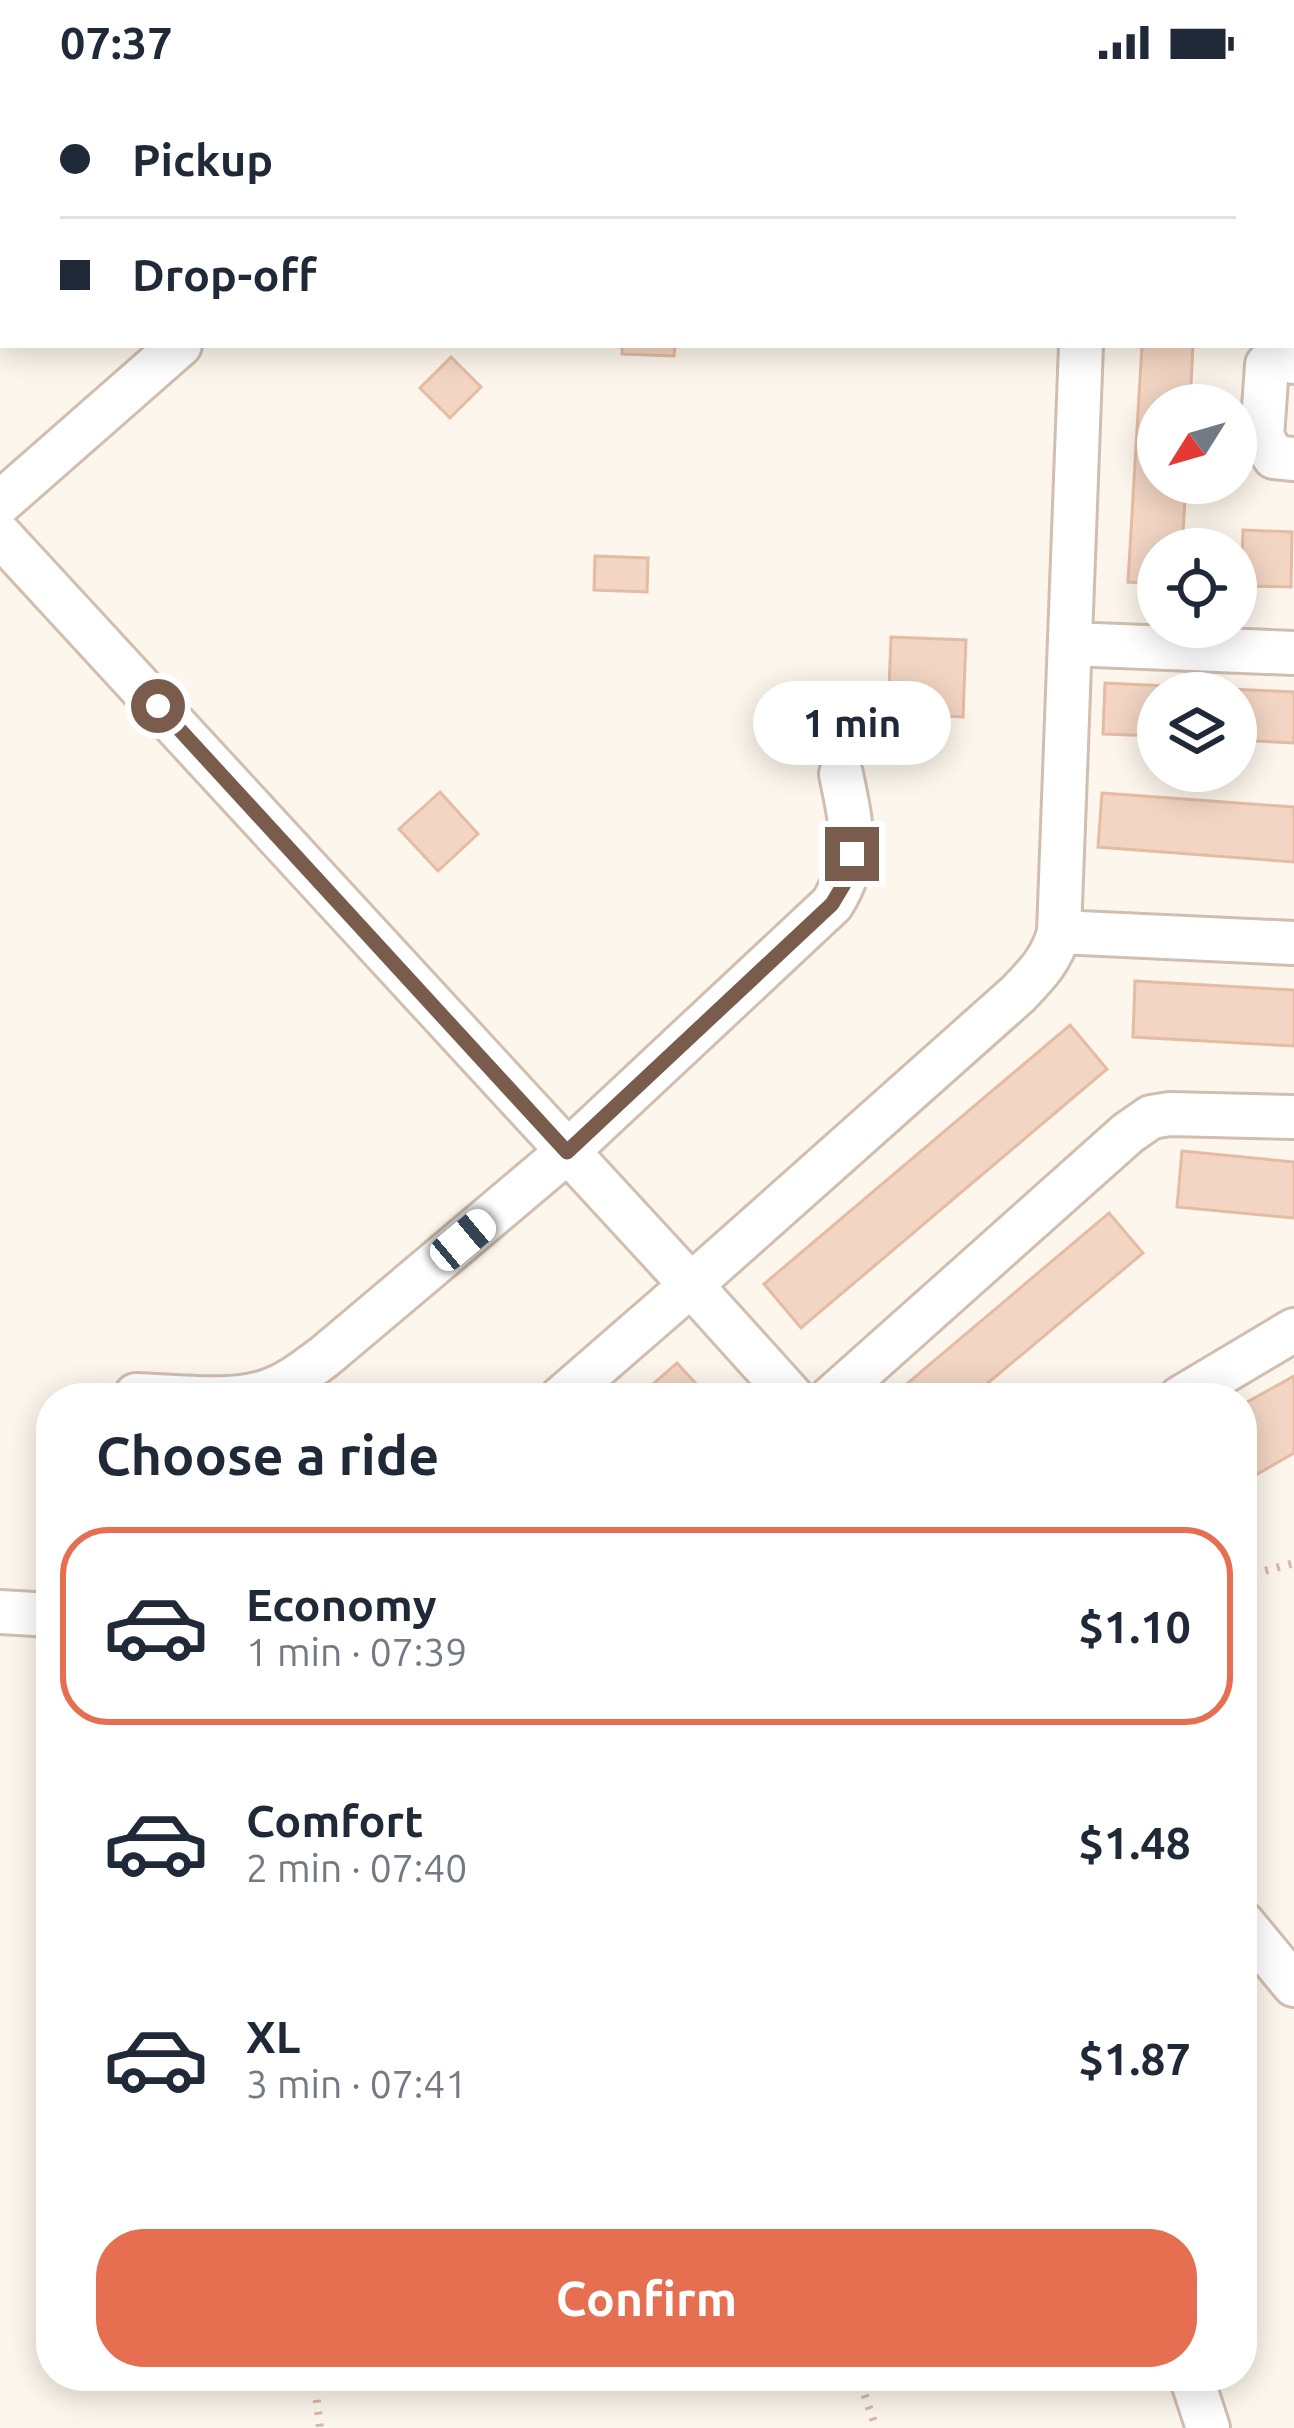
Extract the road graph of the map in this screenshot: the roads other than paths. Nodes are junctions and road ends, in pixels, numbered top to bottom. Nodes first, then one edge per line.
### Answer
1 (177, 348) edge
2 (1081, 348) edge
3 (1294, 362) edge
4 (1294, 459) edge
5 (0, 503) edge
6 (0, 535) edge
7 (1070, 644) junction
8 (1294, 653) edge
9 (841, 774) dead end
10 (1058, 932) junction
11 (1294, 943) edge
12 (1294, 1117) edge
13 (567, 1152) junction
14 (692, 1285) junction
15 (1294, 1330) edge
16 (287, 1383) edge
17 (578, 1383) edge
18 (780, 1383) edge
19 (848, 1383) edge
20 (1205, 1383) edge
21 (0, 1612) edge
22 (36, 1614) edge
23 (1257, 1940) edge
24 (1294, 1985) edge
25 (1196, 2391) edge
26 (1208, 2428) edge

1 - 5 street
2 - 7 street
3 - 4 street
6 - 13 street
7 - 8 street
7 - 10 street
9 - 13 street
10 - 11 street
10 - 14 street
12 - 19 street
13 - 14 street
13 - 16 street
14 - 17 street
14 - 18 street
15 - 20 street
21 - 22 street
23 - 24 street
25 - 26 street

